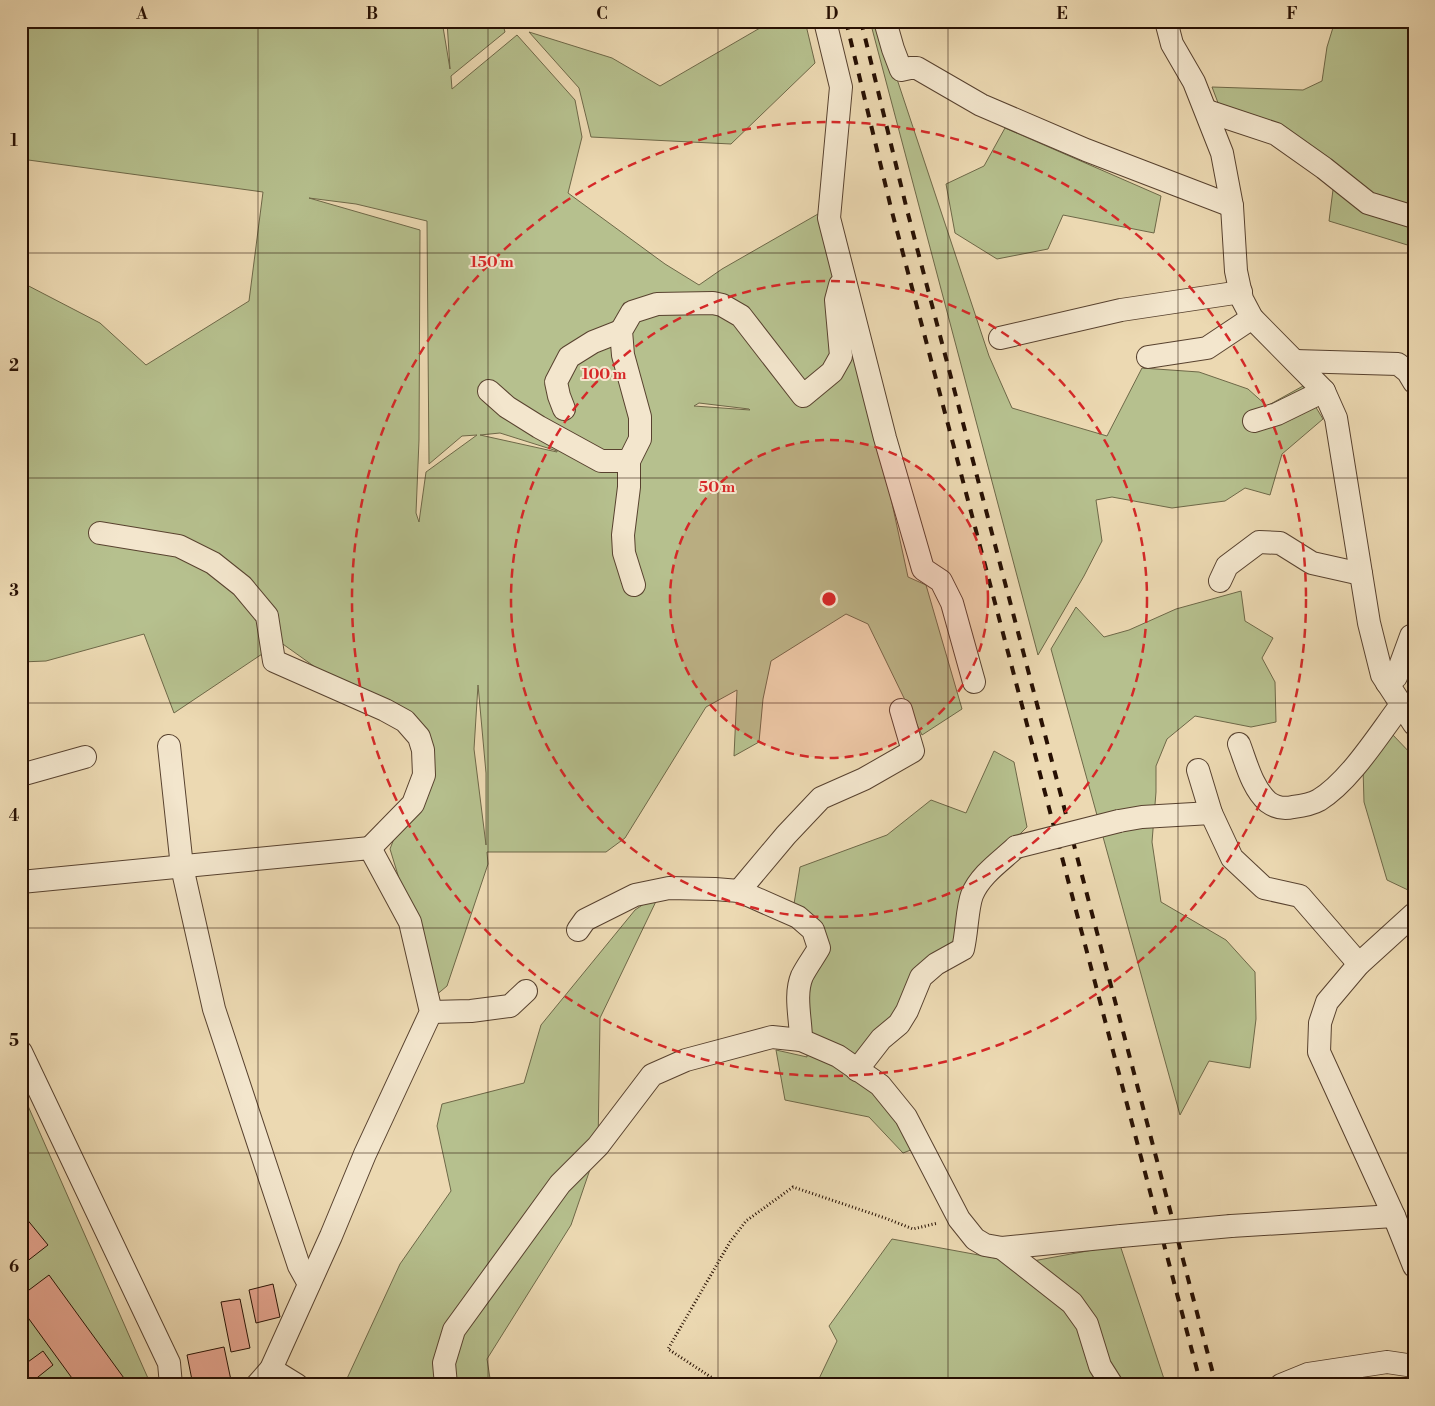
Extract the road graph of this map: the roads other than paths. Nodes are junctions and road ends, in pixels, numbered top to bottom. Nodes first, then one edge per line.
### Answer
1 (825, 21) edge
2 (885, 21) edge
3 (1166, 21) edge
4 (1206, 111) junction
5 (1232, 206) junction
6 (1414, 217) edge
7 (843, 272) junction
8 (1241, 292) junction
9 (1252, 318) junction
10 (621, 331) junction
11 (1000, 338) dead end
12 (1148, 357) dead end
13 (1295, 361) junction
14 (1414, 382) edge
15 (489, 391) dead end
16 (1324, 391) junction
17 (564, 409) dead end
18 (1254, 421) dead end
19 (629, 461) junction
20 (100, 533) dead end
21 (1361, 574) junction
22 (1220, 582) dead end
23 (634, 585) dead end
24 (1411, 636) dead end
25 (974, 682) dead end
26 (1387, 683) junction
27 (1401, 705) junction
28 (901, 710) dead end
29 (1414, 724) edge
30 (1239, 744) dead end
31 (168, 746) dead end
32 (85, 757) dead end
33 (1198, 770) dead end
34 (21, 775) edge
35 (1211, 813) junction
36 (370, 848) junction
37 (182, 867) junction
38 (21, 882) edge
39 (739, 891) junction
40 (1414, 914) edge
41 (578, 930) dead end
42 (1359, 964) junction
43 (526, 991) dead end
44 (431, 1012) junction
45 (801, 1040) junction
46 (21, 1052) edge
47 (857, 1070) junction
48 (1394, 1216) junction
49 (1002, 1248) junction
50 (1414, 1266) edge
51 (309, 1284) junction
52 (1414, 1366) edge
53 (264, 1377) edge
54 (171, 1385) edge
55 (297, 1385) edge
56 (446, 1385) edge
57 (1112, 1385) edge
58 (1281, 1385) edge

1 - 7 street
2 - 5 street
3 - 4 street
4 - 5 street
4 - 6 street
5 - 8 street
7 - 10 street
7 - 25 street
8 - 9 street
8 - 11 street
9 - 12 street
9 - 13 street
10 - 17 street
10 - 19 street
13 - 14 street
13 - 16 street
15 - 19 street
16 - 18 street
16 - 21 street
19 - 23 street
20 - 36 street
21 - 22 street
21 - 26 street
24 - 26 street
26 - 27 street
27 - 29 street
27 - 30 street
28 - 39 street
31 - 37 street
32 - 34 street
33 - 35 street
35 - 42 street
35 - 47 street, bridge
36 - 37 street
36 - 44 street
37 - 38 street
37 - 51 street
39 - 41 street
39 - 45 street
40 - 42 street
42 - 48 street
43 - 44 street
44 - 51 street
45 - 47 street
45 - 56 street
46 - 54 street
47 - 49 street
48 - 49 street, bridge
48 - 50 street
49 - 57 street
51 - 53 street
52 - 58 street
53 - 55 street

